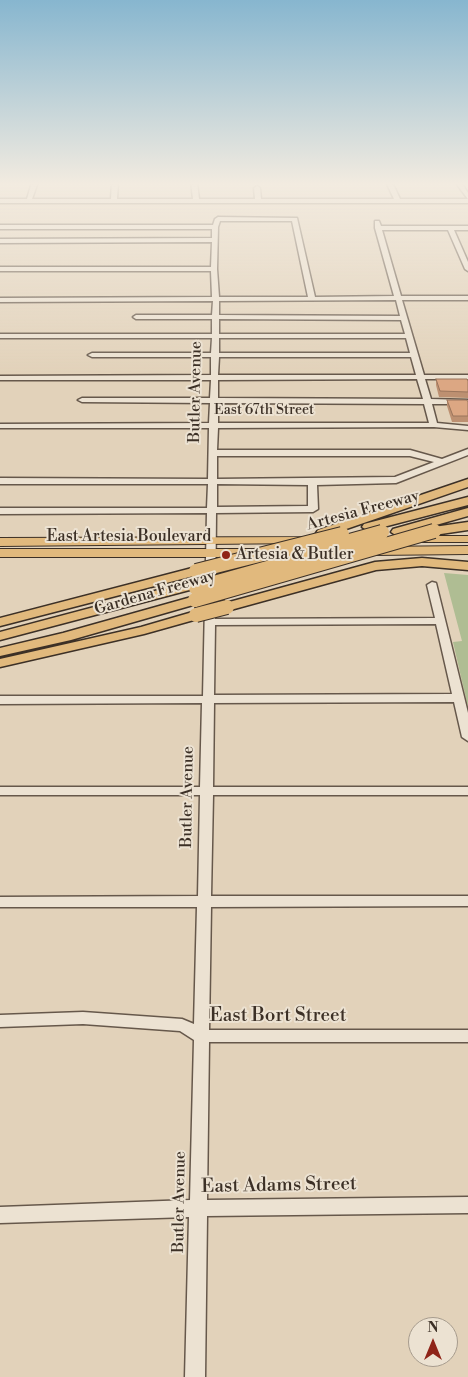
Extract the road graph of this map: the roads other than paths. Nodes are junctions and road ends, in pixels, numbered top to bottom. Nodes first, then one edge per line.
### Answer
1 (216, 246) edge
2 (301, 246) edge
3 (384, 246) edge
4 (458, 246) edge
5 (0, 269) edge
6 (214, 269) junction
7 (468, 269) edge
8 (398, 298) junction
9 (468, 298) edge
10 (216, 299) junction
11 (312, 299) junction
12 (0, 300) edge
13 (136, 316) dead end
14 (215, 318) junction
15 (404, 318) junction
16 (0, 336) edge
17 (215, 336) junction
18 (409, 336) junction
19 (92, 355) dead end
20 (414, 355) junction
21 (214, 356) junction
22 (420, 377) junction
23 (468, 377) edge
24 (0, 378) edge
25 (214, 378) junction
26 (82, 400) dead end
27 (214, 400) junction
28 (427, 402) junction
29 (468, 402) edge
30 (213, 425) junction
31 (434, 425) junction
32 (0, 426) edge
33 (468, 428) edge
34 (468, 452) edge
35 (212, 453) junction
36 (444, 462) junction
37 (0, 481) edge
38 (212, 481) junction
39 (312, 482) junction
40 (468, 483) edge
41 (468, 501) edge
42 (468, 508) edge
43 (0, 511) edge
44 (212, 511) junction
45 (468, 512) edge
46 (468, 521) edge
47 (468, 526) edge
48 (434, 531) junction
49 (468, 539) edge
50 (0, 542) edge
51 (211, 547) junction
52 (468, 550) edge
53 (0, 553) edge
54 (265, 553) junction
55 (468, 566) edge
56 (432, 584) dead end
57 (196, 586) junction
58 (441, 621) junction
59 (0, 622) edge
60 (209, 622) junction
61 (0, 636) edge
62 (0, 640) edge
63 (0, 652) edge
64 (0, 663) edge
65 (459, 698) junction
66 (208, 699) junction
67 (0, 700) edge
68 (468, 737) edge
69 (206, 790) junction
70 (0, 791) edge
71 (468, 791) edge
72 (204, 901) junction
73 (468, 901) edge
74 (0, 902) edge
75 (0, 1021) edge
76 (201, 1036) junction
77 (468, 1036) edge
78 (468, 1205) edge
79 (198, 1208) junction
80 (0, 1215) edge
81 (194, 1377) edge

1 - 6 street, Butler Avenue
2 - 11 street, Butler Avenue
3 - 8 street
4 - 7 street
5 - 6 street
6 - 10 street, Butler Avenue
8 - 9 street
8 - 11 street
8 - 15 street
10 - 11 street
10 - 12 street
10 - 14 street, Butler Avenue
13 - 14 street
14 - 15 street
14 - 17 street, Butler Avenue
15 - 18 street
16 - 17 street
17 - 18 street
17 - 21 street, Butler Avenue
18 - 20 street
19 - 21 street
20 - 21 street
20 - 22 street
21 - 25 street, Butler Avenue
22 - 23 street
22 - 25 street
22 - 28 street
24 - 25 street
25 - 27 street, Butler Avenue
26 - 27 street
27 - 28 street
27 - 30 street, Butler Avenue
28 - 29 street
28 - 31 street
30 - 31 street, East 67th Street
30 - 32 street, East 67th Street
30 - 35 street, Butler Avenue
31 - 33 street, East 67th Street
34 - 36 street
35 - 36 street
35 - 38 street, Butler Avenue
36 - 39 street
37 - 38 street
38 - 39 street
38 - 44 street, Butler Avenue
39 - 44 street
40 - 54 highway, bridge
41 - 54 highway, Artesia Freeway, bridge
42 - 57 highway, bridge
43 - 44 street
44 - 51 street, Butler Avenue
45 - 57 highway, bridge
46 - 48 highway
47 - 48 highway
48 - 57 highway, Gardena Freeway, bridge
49 - 51 main road, East Artesia Boulevard
50 - 51 main road, East Artesia Boulevard
51 - 52 main road, East Artesia Boulevard
51 - 53 main road, East Artesia Boulevard
51 - 60 street, Butler Avenue
54 - 57 highway, Gardena Freeway, bridge
55 - 64 highway, bridge
56 - 58 street
57 - 59 highway, Gardena Freeway
57 - 61 highway
57 - 62 highway
57 - 63 highway, Gardena Freeway
58 - 60 street
58 - 65 street
60 - 66 street, Butler Avenue
65 - 66 street
65 - 68 street
66 - 67 street
66 - 69 street, Butler Avenue
69 - 70 street
69 - 71 street
69 - 72 street, Butler Avenue
72 - 73 street
72 - 74 street
72 - 76 street, Butler Avenue
75 - 76 street, East Bort Street
76 - 77 street, East Bort Street
76 - 79 street, Butler Avenue
78 - 79 street, East Adams Street
79 - 80 street, East Adams Street
79 - 81 street, Butler Avenue

